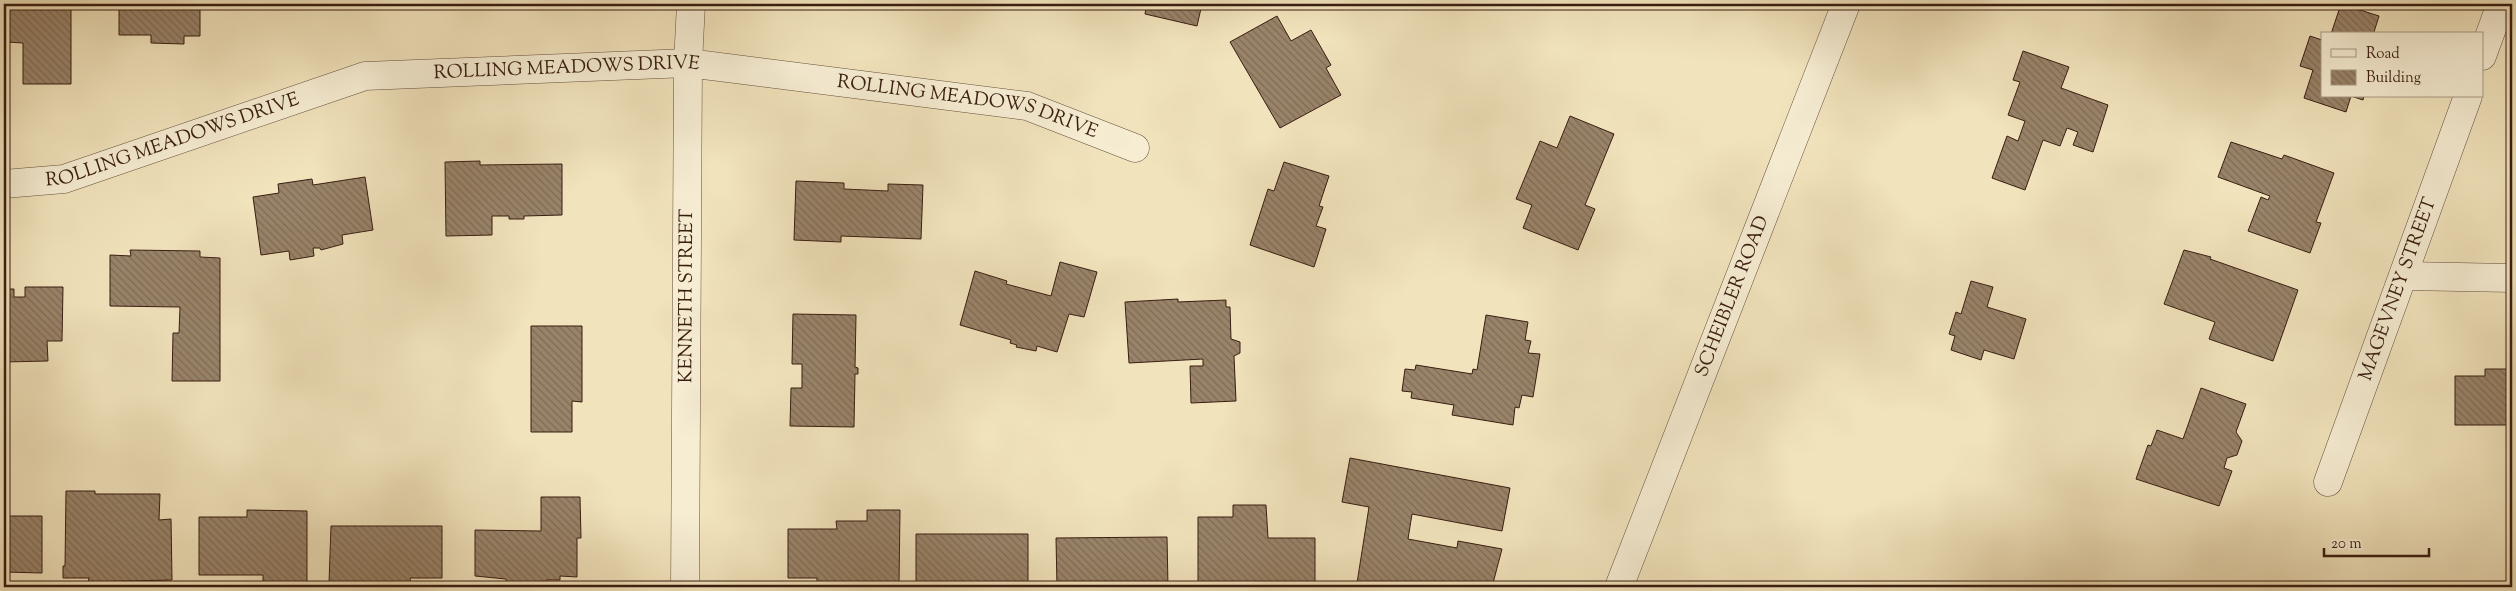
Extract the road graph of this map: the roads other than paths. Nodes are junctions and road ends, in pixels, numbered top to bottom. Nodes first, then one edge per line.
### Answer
1 (691, 4) edge
2 (1846, 4) edge
3 (2501, 4) edge
4 (2484, 51) edge
5 (688, 63) junction
6 (2467, 98) edge
7 (1135, 148) dead end
8 (4, 184) edge
9 (2405, 276) junction
10 (2512, 278) edge
11 (2328, 482) dead end
12 (685, 587) edge
13 (1619, 587) edge

1 - 5 street, KENNETH STREET
2 - 13 street, SCHEIBLER ROAD
3 - 4 street
5 - 7 street, ROLLING MEADOWS DRIVE
5 - 8 street, ROLLING MEADOWS DRIVE
5 - 12 street, KENNETH STREET
6 - 9 street, MAGEVNEY STREET
9 - 10 street
9 - 11 street, MAGEVNEY STREET

